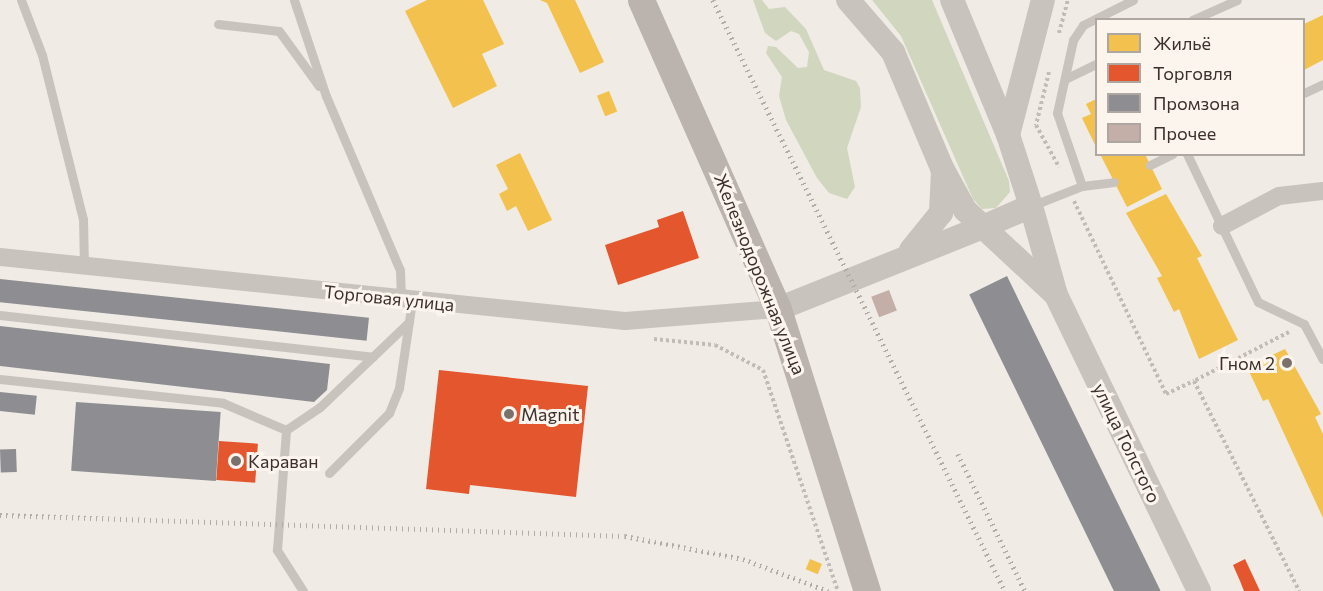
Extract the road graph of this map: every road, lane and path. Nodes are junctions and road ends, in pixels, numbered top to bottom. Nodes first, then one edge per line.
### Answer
1 (21, 0) edge
2 (294, 0) edge
3 (641, 0) edge
4 (848, 0) edge
5 (952, 0) edge
6 (1043, 0) edge
7 (1133, 0) edge
8 (1237, 0) edge
9 (1097, 18) edge
10 (1196, 18) edge
11 (1095, 19) edge
12 (218, 24) dead end
13 (1095, 64) edge
14 (1065, 79) junction
15 (1323, 84) edge
16 (1305, 93) edge
17 (327, 96) junction
18 (1008, 135) junction
19 (1169, 156) edge
20 (1187, 156) edge
21 (1150, 165) dead end
22 (942, 168) junction
23 (1114, 182) dead end
24 (1082, 186) junction
25 (1323, 191) edge
26 (1031, 206) junction
27 (1222, 226) junction
28 (983, 228) junction
29 (0, 256) edge
30 (897, 261) junction
31 (84, 265) junction
32 (1056, 296) junction
33 (406, 300) junction
34 (778, 309) junction
35 (0, 315) edge
36 (409, 322) junction
37 (1304, 324) junction
38 (647, 338) dead end
39 (373, 357) junction
40 (1323, 359) edge
41 (0, 379) edge
42 (1194, 381) junction
43 (1166, 394) dead end
44 (286, 430) junction
45 (329, 472) dead end
46 (303, 591) edge
47 (838, 591) edge
48 (867, 591) edge
49 (1199, 591) edge
50 (1299, 591) edge

1 - 31 lane
2 - 17 lane
3 - 34 main road, Железнодорожная улица
4 - 22 street
5 - 18 street
6 - 18 street
7 - 9 lane
8 - 10 lane
11 - 14 lane
12 - 17 lane
13 - 14 lane
14 - 24 lane
15 - 16 lane
17 - 33 lane
18 - 26 street
19 - 21 lane
20 - 27 lane
22 - 28 street
22 - 30 street
23 - 24 lane
24 - 26 lane
25 - 27 street
26 - 28 street
26 - 32 street
27 - 37 lane
28 - 30 street
28 - 32 street
29 - 31 street, Торговая улица
30 - 34 street
31 - 33 street, Торговая улица
32 - 49 street, улица Толстого
33 - 34 street, Торговая улица
33 - 36 lane
34 - 48 main road, Железнодорожная улица
35 - 39 lane
36 - 39 lane
36 - 45 lane
37 - 40 lane
37 - 42 path
38 - 47 path
39 - 44 lane
41 - 44 lane
42 - 43 path
42 - 50 path
44 - 46 lane

